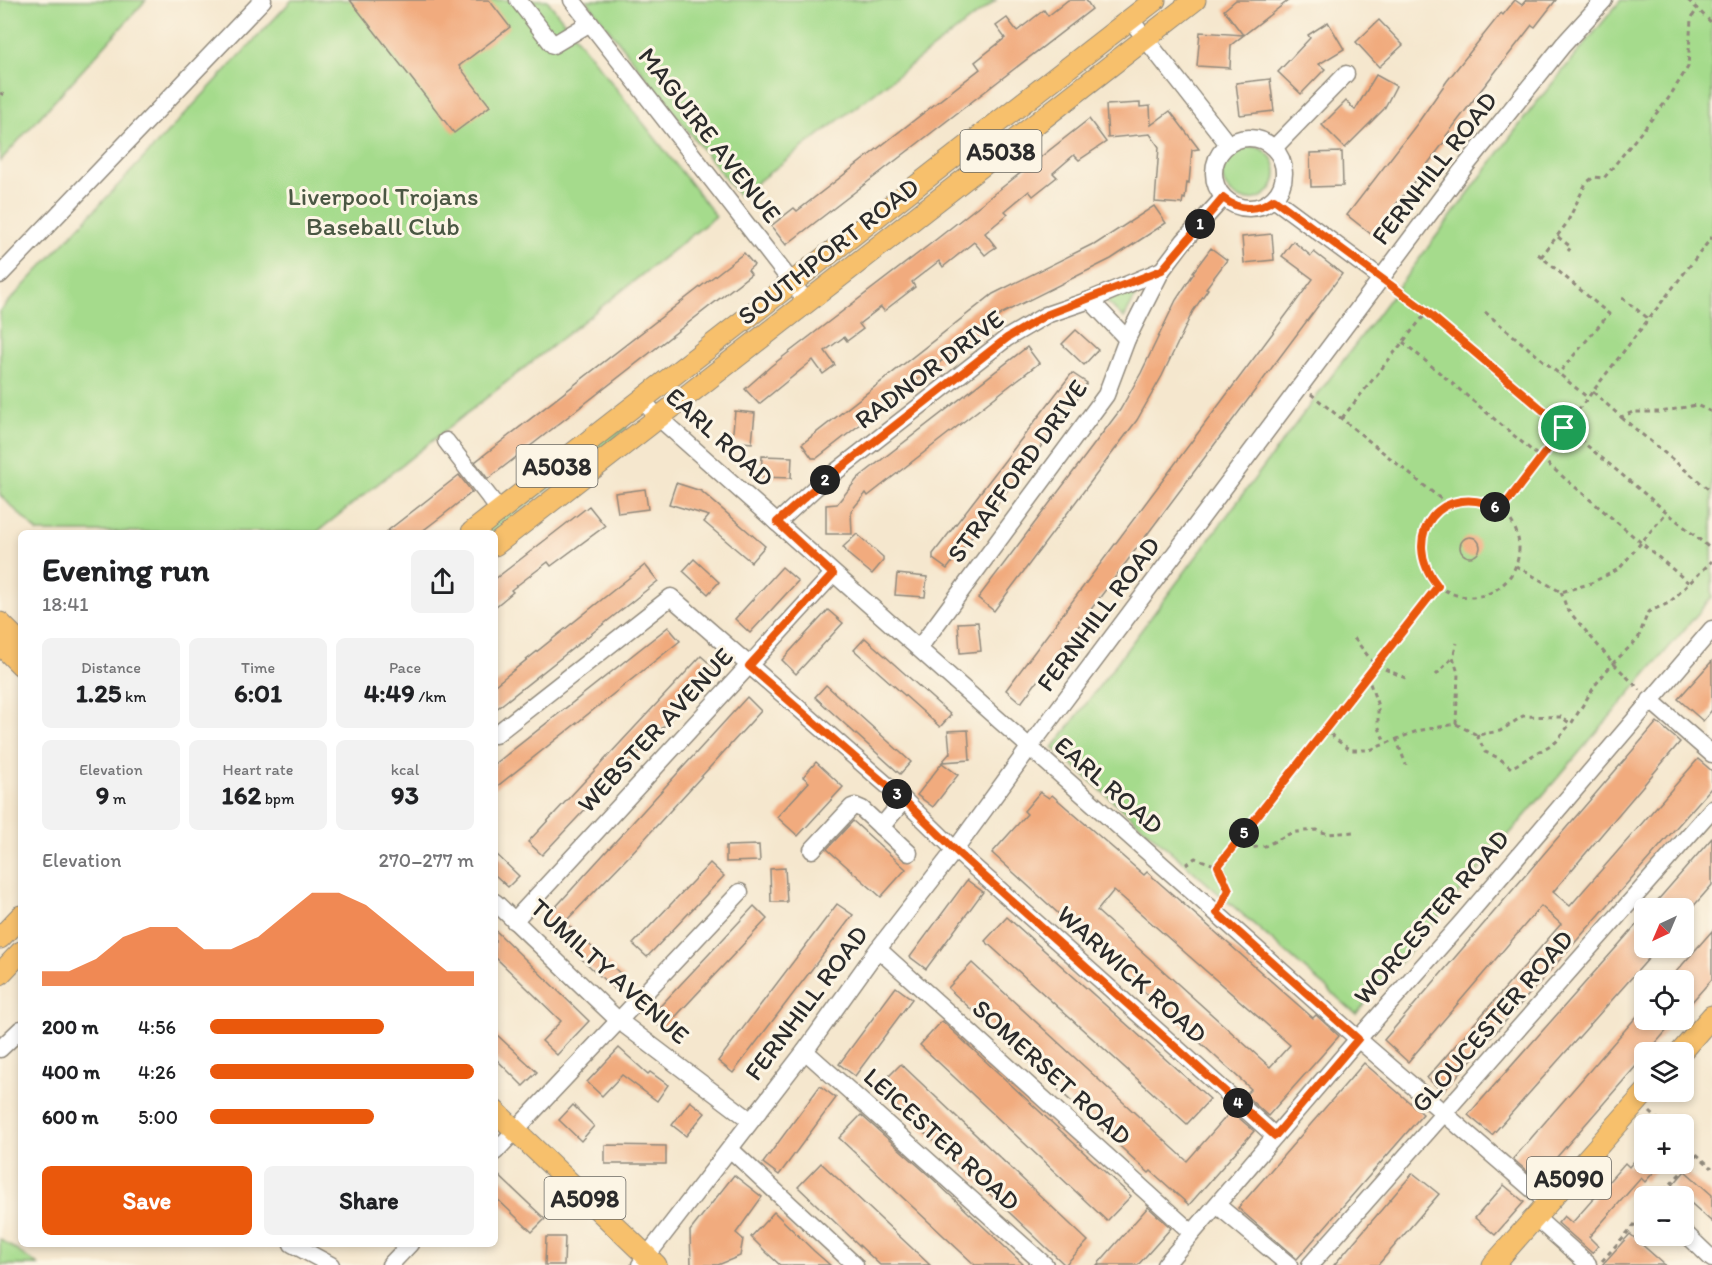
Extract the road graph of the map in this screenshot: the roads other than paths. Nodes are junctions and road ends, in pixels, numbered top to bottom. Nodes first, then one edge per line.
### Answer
1 (263, 0) edge
2 (518, 0) edge
3 (572, 0) edge
4 (1155, 0) edge
5 (1195, 0) edge
6 (1604, 0) edge
7 (1130, 19) junction
8 (590, 23) junction
9 (1144, 40) junction
10 (1346, 74) dead end
11 (1228, 144) junction
12 (1274, 148) junction
13 (1223, 198) junction
14 (1274, 199) junction
15 (1162, 270) junction
16 (0, 275) edge
17 (1381, 278) junction
18 (793, 283) junction
19 (1090, 300) junction
20 (807, 302) junction
21 (1127, 339) junction
22 (642, 400) junction
23 (659, 418) junction
24 (446, 441) dead end
25 (500, 511) junction
26 (777, 522) junction
27 (475, 530) edge
28 (498, 543) edge
29 (833, 574) junction
30 (0, 623) edge
31 (1712, 629) edge
32 (18, 641) edge
33 (0, 644) edge
34 (919, 648) junction
35 (18, 662) edge
36 (749, 666) junction
37 (1650, 700) junction
38 (498, 733) edge
39 (1029, 748) junction
40 (1712, 754) edge
41 (904, 800) junction
42 (1712, 809) edge
43 (880, 827) junction
44 (812, 850) dead end
45 (955, 850) junction
46 (909, 853) dead end
47 (740, 892) dead end
48 (498, 905) edge
49 (18, 919) edge
50 (514, 921) junction
51 (0, 938) edge
52 (878, 949) junction
53 (18, 955) edge
54 (0, 974) edge
55 (1712, 1016) edge
56 (618, 1020) junction
57 (18, 1032) edge
58 (1358, 1039) junction
59 (1690, 1042) edge
60 (0, 1049) edge
61 (804, 1051) junction
62 (1637, 1102) edge
63 (498, 1114) edge
64 (1443, 1114) junction
65 (750, 1120) junction
66 (515, 1130) junction
67 (1275, 1136) junction
68 (498, 1149) edge
69 (730, 1149) junction
70 (1217, 1205) junction
71 (1541, 1210) junction
72 (1192, 1233) junction
73 (1694, 1242) edge
74 (298, 1247) edge
75 (407, 1247) edge
76 (1712, 1258) edge
77 (648, 1262) edge
78 (1593, 1264) edge
79 (331, 1265) edge
80 (390, 1265) edge
81 (855, 1265) edge
82 (1045, 1265) edge
83 (1164, 1265) edge
84 (1289, 1265) edge
85 (1310, 1265) edge
86 (1493, 1265) edge

1 - 16 street
2 - 8 street
3 - 8 street, MAGUIRE AVENUE
4 - 7 main road, SOUTHPORT ROAD / A5038
5 - 9 main road, SOUTHPORT ROAD / A5038
6 - 17 street, FERNHILL ROAD
7 - 9 street
7 - 18 main road, SOUTHPORT ROAD / A5038
8 - 18 street, MAGUIRE AVENUE
9 - 11 street
9 - 20 main road, SOUTHPORT ROAD / A5038
10 - 12 street
11 - 12 street
11 - 13 street
12 - 14 street
13 - 14 street
13 - 15 street, STRAFFORD DRIVE
14 - 17 street
15 - 19 street, RADNOR DRIVE
15 - 21 street, STRAFFORD DRIVE
17 - 39 street, FERNHILL ROAD
18 - 20 street, MAGUIRE AVENUE
18 - 22 main road, SOUTHPORT ROAD / A5038
19 - 21 street
19 - 26 street, RADNOR DRIVE
20 - 23 main road, SOUTHPORT ROAD / A5038
21 - 34 street, STRAFFORD DRIVE
22 - 23 street, EARL ROAD
22 - 25 main road, SOUTHPORT ROAD / A5038
23 - 26 street, EARL ROAD
23 - 28 main road, SOUTHPORT ROAD / A5038
24 - 25 street
25 - 27 main road, SOUTHPORT ROAD / A5038
26 - 29 street, EARL ROAD
29 - 34 street, EARL ROAD
29 - 36 street, WEBSTER AVENUE
30 - 32 main road
31 - 37 street, WORCESTER ROAD
33 - 35 main road
34 - 39 street, EARL ROAD
36 - 38 street, WARWICK ROAD
36 - 41 street, WARWICK ROAD
36 - 50 street, WEBSTER AVENUE
37 - 40 street
37 - 58 street, WORCESTER ROAD
39 - 45 street, FERNHILL ROAD
39 - 58 street, EARL ROAD
41 - 43 street
41 - 45 street, WARWICK ROAD
42 - 64 street, GLOUCESTER ROAD
43 - 44 street
43 - 46 street
45 - 52 street, FERNHILL ROAD
45 - 67 street, WARWICK ROAD
47 - 56 street
48 - 50 street, TUMILTY AVENUE
49 - 51 main road
50 - 56 street, TUMILTY AVENUE
52 - 61 street, FERNHILL ROAD
52 - 72 street, SOMERSET ROAD
53 - 54 main road
55 - 59 main road
56 - 65 street, TUMILTY AVENUE
56 - 66 street
57 - 60 street
58 - 64 street, EARL ROAD
58 - 67 street, WORCESTER ROAD
61 - 65 street, FERNHILL ROAD
61 - 82 street, LEICESTER ROAD
62 - 71 main road, A5090
63 - 66 main road, A5098
64 - 71 street, EARL ROAD
64 - 85 street, GLOUCESTER ROAD
65 - 69 street, FERNHILL ROAD
66 - 68 street
66 - 77 main road, A5098
67 - 70 street, WORCESTER ROAD
69 - 77 street, FERNHILL ROAD
69 - 81 street
70 - 72 street, WORCESTER ROAD
70 - 84 street
71 - 78 street, EARL ROAD
71 - 86 main road, A5090
72 - 83 street, WORCESTER ROAD
73 - 76 street
74 - 79 street
75 - 80 street

